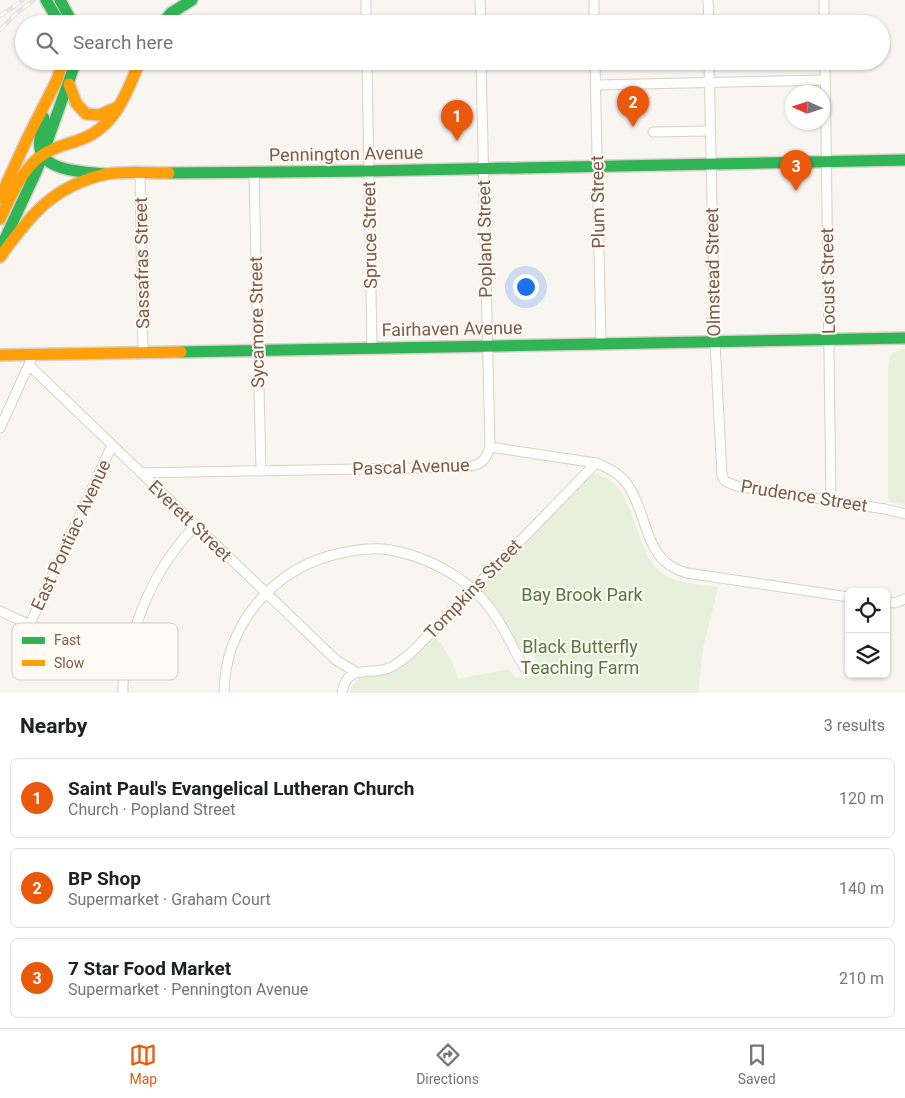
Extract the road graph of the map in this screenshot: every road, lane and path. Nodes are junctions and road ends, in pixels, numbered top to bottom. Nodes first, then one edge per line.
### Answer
1 (46, 0) edge
2 (60, 0) edge
3 (192, 0) edge
4 (366, 0) edge
5 (480, 0) edge
6 (594, 0) edge
7 (708, 0) edge
8 (824, 0) edge
9 (55, 15) edge
10 (68, 15) edge
11 (169, 15) edge
12 (366, 15) edge
13 (480, 15) edge
14 (594, 15) edge
15 (709, 15) edge
16 (824, 15) edge
17 (60, 70) edge
18 (73, 70) edge
19 (136, 70) edge
20 (367, 70) edge
21 (481, 70) edge
22 (595, 70) edge
23 (709, 70) edge
24 (824, 70) edge
25 (57, 80) junction
26 (825, 80) junction
27 (710, 82) junction
28 (69, 84) junction
29 (596, 85) junction
30 (118, 107) junction
31 (710, 131) junction
32 (653, 132) dead end
33 (42, 156) junction
34 (905, 160) edge
35 (826, 162) junction
36 (711, 164) junction
37 (598, 166) junction
38 (484, 169) junction
39 (369, 171) junction
40 (254, 173) junction
41 (108, 174) junction
42 (140, 174) junction
43 (0, 198) edge
44 (0, 219) edge
45 (0, 249) edge
46 (0, 257) edge
47 (905, 338) edge
48 (829, 339) junction
49 (714, 342) junction
50 (601, 344) junction
51 (487, 346) junction
52 (372, 348) junction
53 (258, 350) junction
54 (143, 352) junction
55 (0, 355) edge
56 (31, 360) junction
57 (0, 428) edge
58 (112, 445) junction
59 (490, 447) junction
60 (596, 462) junction
61 (261, 471) junction
62 (141, 473) junction
63 (725, 481) joint
64 (831, 500) junction
65 (905, 514) edge
66 (194, 526) junction
67 (472, 589) junction
68 (266, 594) junction
69 (845, 596) edge
70 (905, 599) edge
71 (890, 603) edge
72 (0, 611) edge
73 (28, 623) edge
74 (30, 623) edge
75 (137, 623) edge
76 (524, 667) dead end
77 (356, 672) junction
78 (124, 680) edge
79 (123, 693) edge
80 (224, 693) edge
81 (342, 693) edge

1 - 9 main road
2 - 10 main road
3 - 11 main road
4 - 12 street
5 - 13 street
6 - 14 street
7 - 15 street
8 - 16 street
17 - 25 main road
18 - 28 main road
19 - 30 main road
20 - 39 street, Spruce Street
21 - 38 street, Popland Street
22 - 29 street, Plum Street
23 - 27 street, Olmstead Street
24 - 26 street, Locust Street
25 - 33 main road
25 - 43 main road
26 - 27 street
26 - 35 street, Locust Street
27 - 29 street
27 - 31 street, Olmstead Street
28 - 30 main road
28 - 33 main road
29 - 37 street, Plum Street
30 - 33 main road
31 - 32 street
31 - 36 street, Olmstead Street
33 - 41 main road
33 - 44 main road
33 - 45 main road
34 - 35 main road, Pennington Avenue
35 - 36 main road, Pennington Avenue
35 - 48 street, Locust Street
36 - 37 main road, Pennington Avenue
36 - 49 street, Olmstead Street
37 - 38 main road, Pennington Avenue
37 - 50 street, Plum Street
38 - 39 main road, Pennington Avenue
38 - 51 street, Popland Street
39 - 40 main road, Pennington Avenue
39 - 52 street, Spruce Street
40 - 42 main road, Pennington Avenue
40 - 53 street, Sycamore Street
41 - 42 main road, Pennington Avenue
41 - 46 main road, Pennington Avenue
42 - 54 street, Sassafras Street
47 - 48 main road, Fairhaven Avenue
48 - 49 main road, Fairhaven Avenue
48 - 64 street, Locust Street
49 - 50 main road, Fairhaven Avenue
49 - 63 street, Olmstead Street
50 - 51 main road, Fairhaven Avenue
51 - 52 main road, Fairhaven Avenue
51 - 59 street, Popland Street
52 - 53 main road, Fairhaven Avenue
53 - 54 main road, Fairhaven Avenue
53 - 61 street, Sycamore Street
54 - 56 main road, Fairhaven Avenue
55 - 56 main road, Fairhaven Avenue
56 - 57 street
56 - 58 street, Everett Street
58 - 62 street, Everett Street
58 - 74 street, East Pontiac Avenue
59 - 60 street, Pascal Avenue
59 - 61 street, Pascal Avenue
60 - 67 street, Tompkins Street
60 - 69 street, Pascal Avenue
61 - 62 street, Pascal Avenue
62 - 66 street, Everett Street
63 - 64 street, Prudence Street
64 - 65 street, Prudence Street
66 - 68 street, Everett Street
66 - 75 street
67 - 68 street
67 - 76 street
67 - 77 street, Tompkins Street
68 - 77 street, Everett Street
68 - 80 street
70 - 71 street
72 - 73 street
77 - 81 street
78 - 79 street

